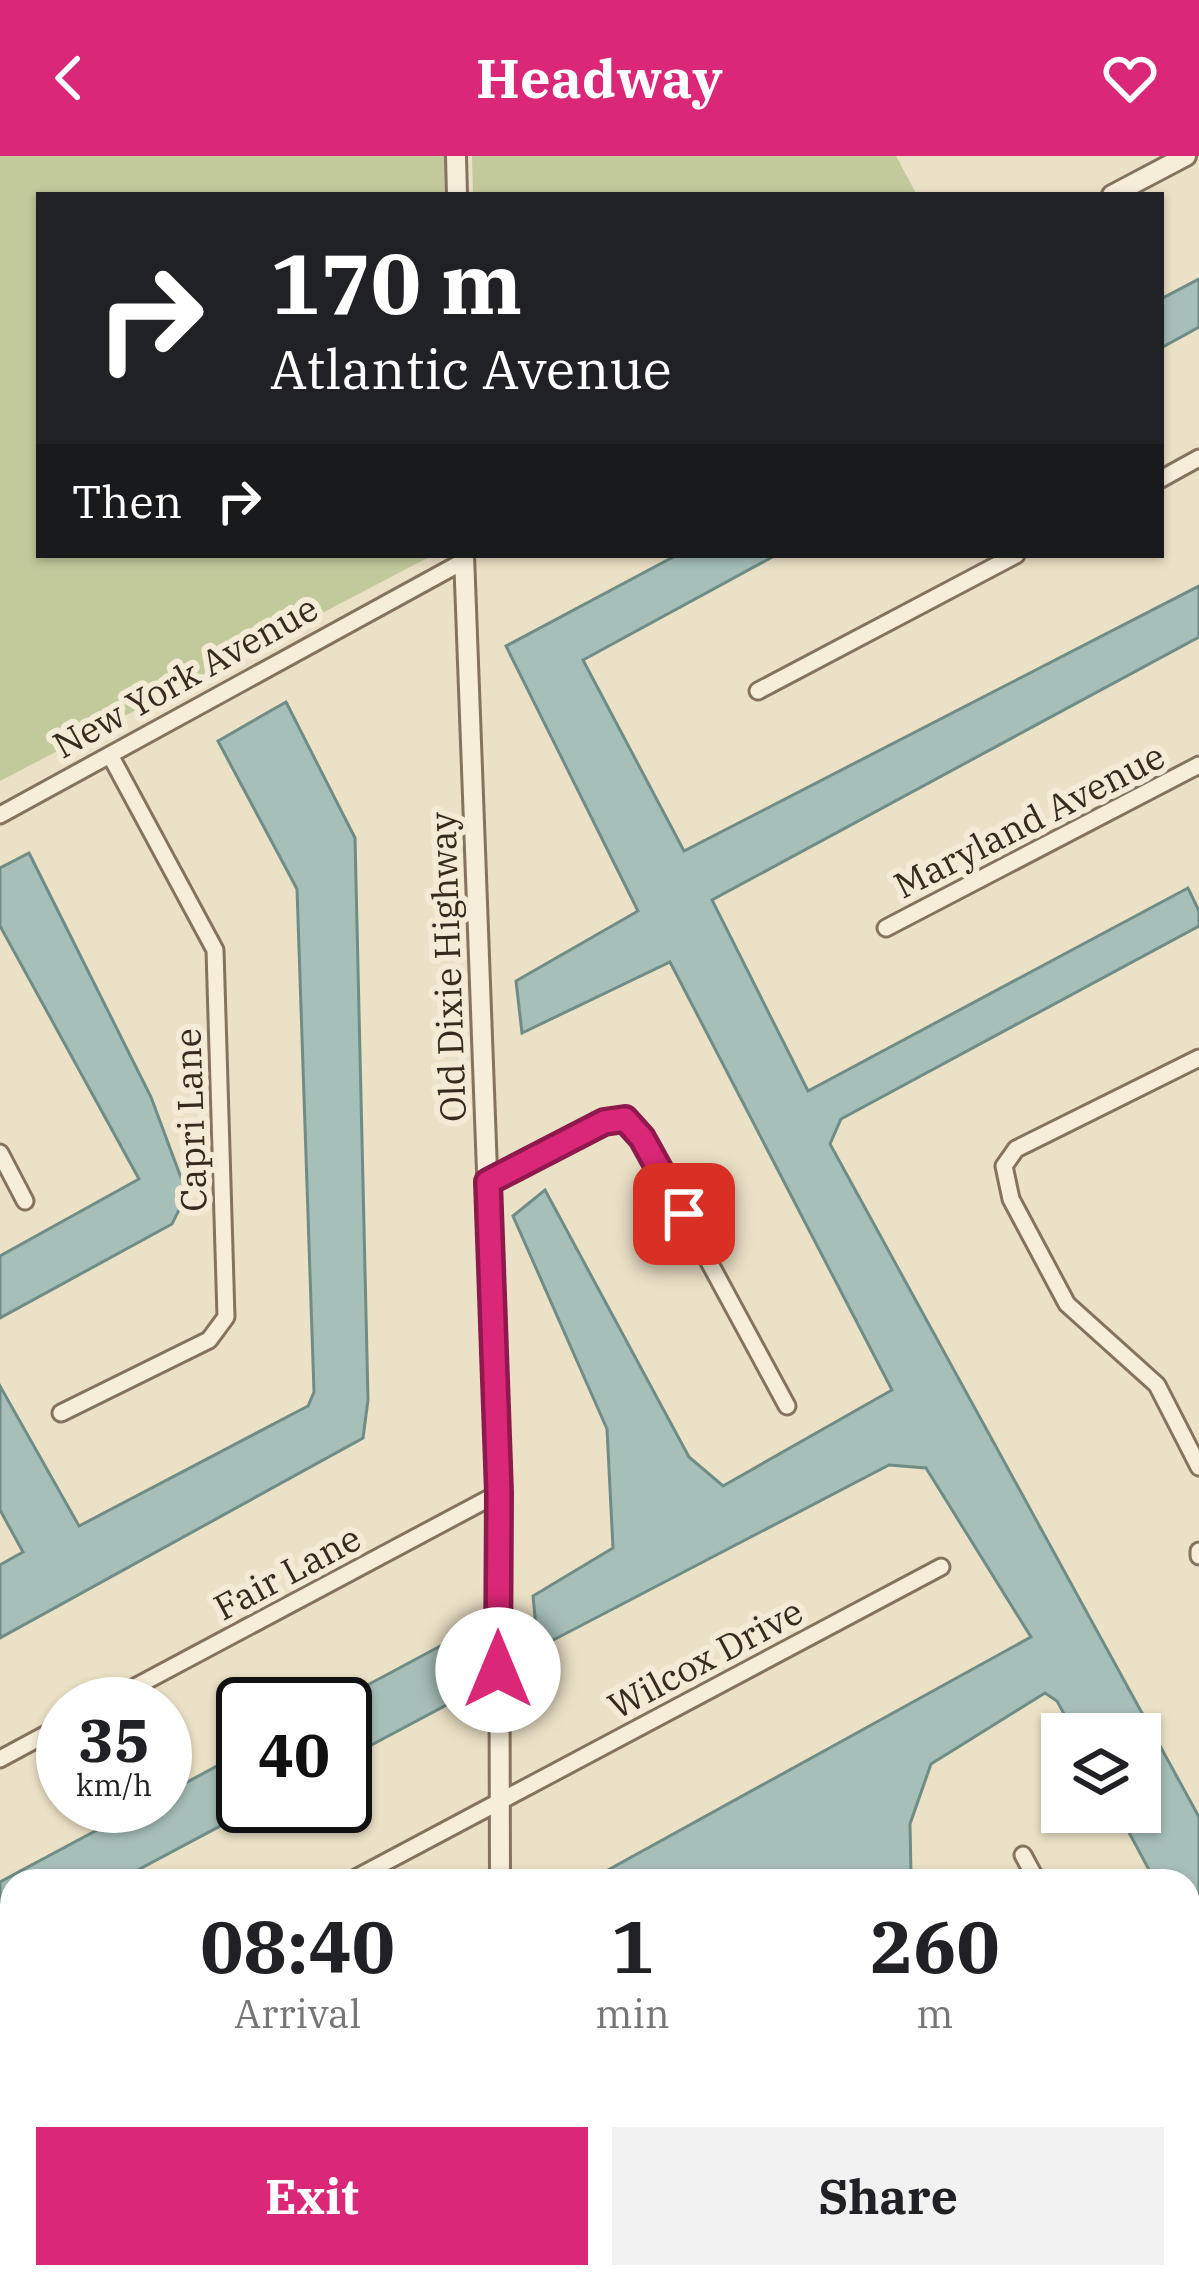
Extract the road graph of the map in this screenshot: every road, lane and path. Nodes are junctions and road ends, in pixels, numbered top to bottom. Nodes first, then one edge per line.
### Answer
1 (456, 156) edge
2 (1186, 156) edge
3 (458, 192) edge
4 (1118, 192) edge
5 (1199, 458) edge
6 (1164, 476) edge
7 (464, 558) edge
8 (1010, 558) edge
9 (758, 691) dead end
10 (110, 754) junction
11 (1197, 773) edge
12 (0, 815) edge
13 (886, 928) dead end
14 (1199, 1058) edge
15 (0, 1153) edge
16 (488, 1182) junction
17 (25, 1201) dead end
18 (787, 1406) dead end
19 (61, 1413) dead end
20 (1199, 1467) edge
21 (499, 1493) junction
22 (940, 1567) dead end
23 (154, 1677) edge
24 (36, 1740) edge
25 (0, 1759) edge
26 (498, 1802) junction
27 (1023, 1855) dead end
28 (372, 1869) edge
29 (500, 1869) edge
30 (1030, 1869) edge

1 - 3 street
2 - 4 street
5 - 6 street
7 - 10 street, New York Avenue
7 - 16 street, Old Dixie Highway
8 - 9 street
10 - 12 street, New York Avenue
10 - 19 street, Capri Lane
11 - 13 street, Maryland Avenue
14 - 20 street
15 - 17 street
16 - 18 street
16 - 21 street, Old Dixie Highway
21 - 23 street, Fair Lane
21 - 26 street, Old Dixie Highway
22 - 26 street, Wilcox Drive
24 - 25 street
26 - 28 street, Wilcox Drive
26 - 29 street, Old Dixie Highway
27 - 30 street

